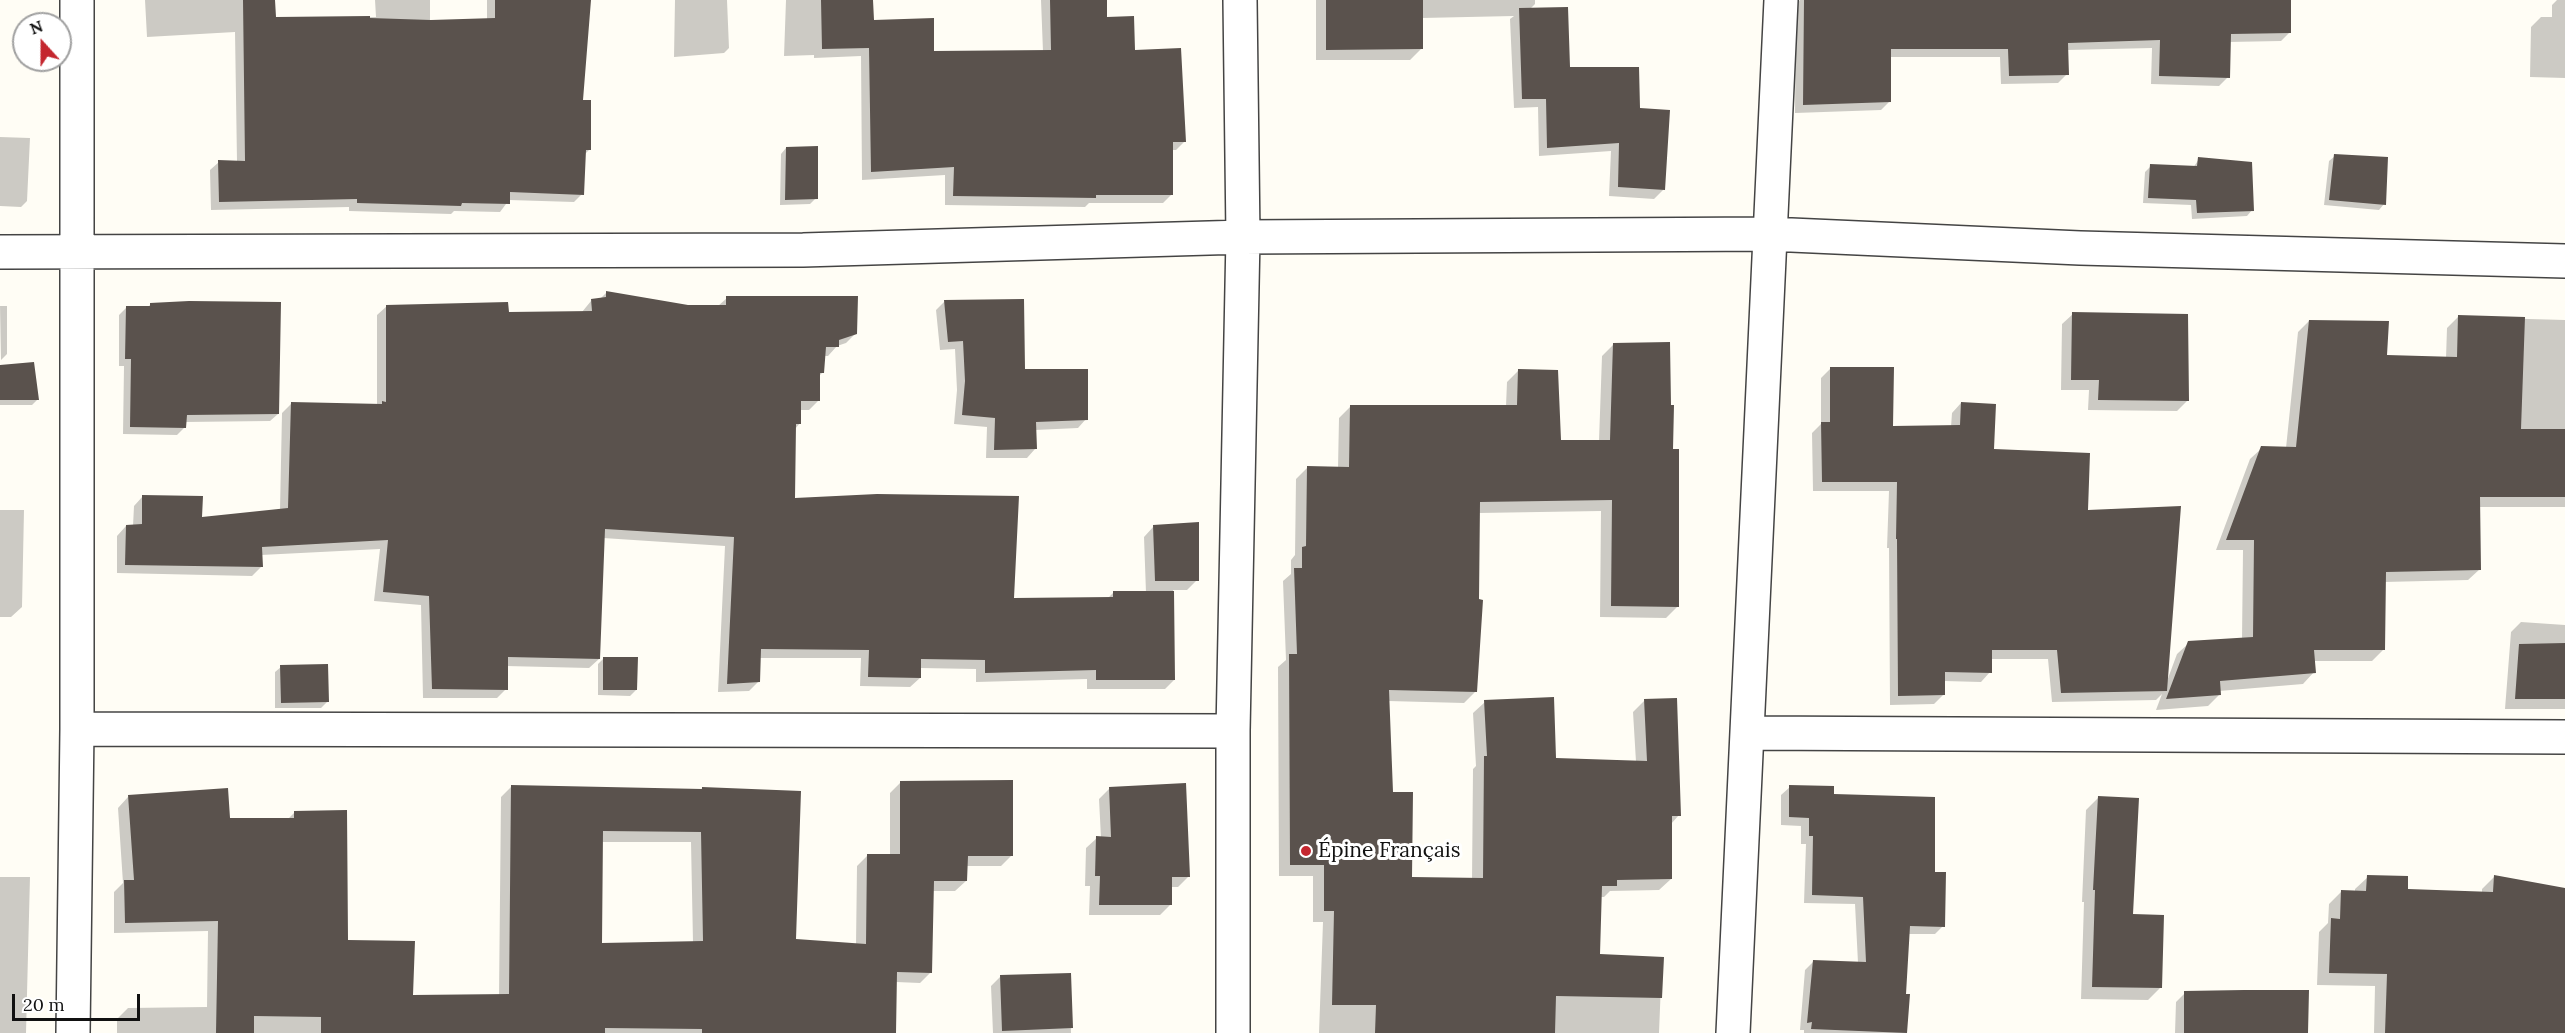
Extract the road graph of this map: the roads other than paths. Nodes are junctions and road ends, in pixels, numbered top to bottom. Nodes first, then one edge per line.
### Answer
1 (77, 0) edge
2 (1240, 0) edge
3 (1781, 0) edge
4 (1769, 234) junction
5 (1243, 237) junction
6 (0, 252) edge
7 (79, 253) junction
8 (2565, 261) edge
9 (77, 729) junction
10 (1233, 731) junction
11 (1748, 733) junction
12 (2565, 737) edge
13 (73, 1033) edge
14 (1233, 1033) edge
15 (1733, 1033) edge

1 - 7 street
2 - 5 street
3 - 4 street
4 - 5 street
4 - 8 street
4 - 11 street
5 - 7 street
5 - 10 street
6 - 7 street
7 - 9 street
9 - 10 street
9 - 13 street
10 - 14 street
11 - 12 street
11 - 15 street

